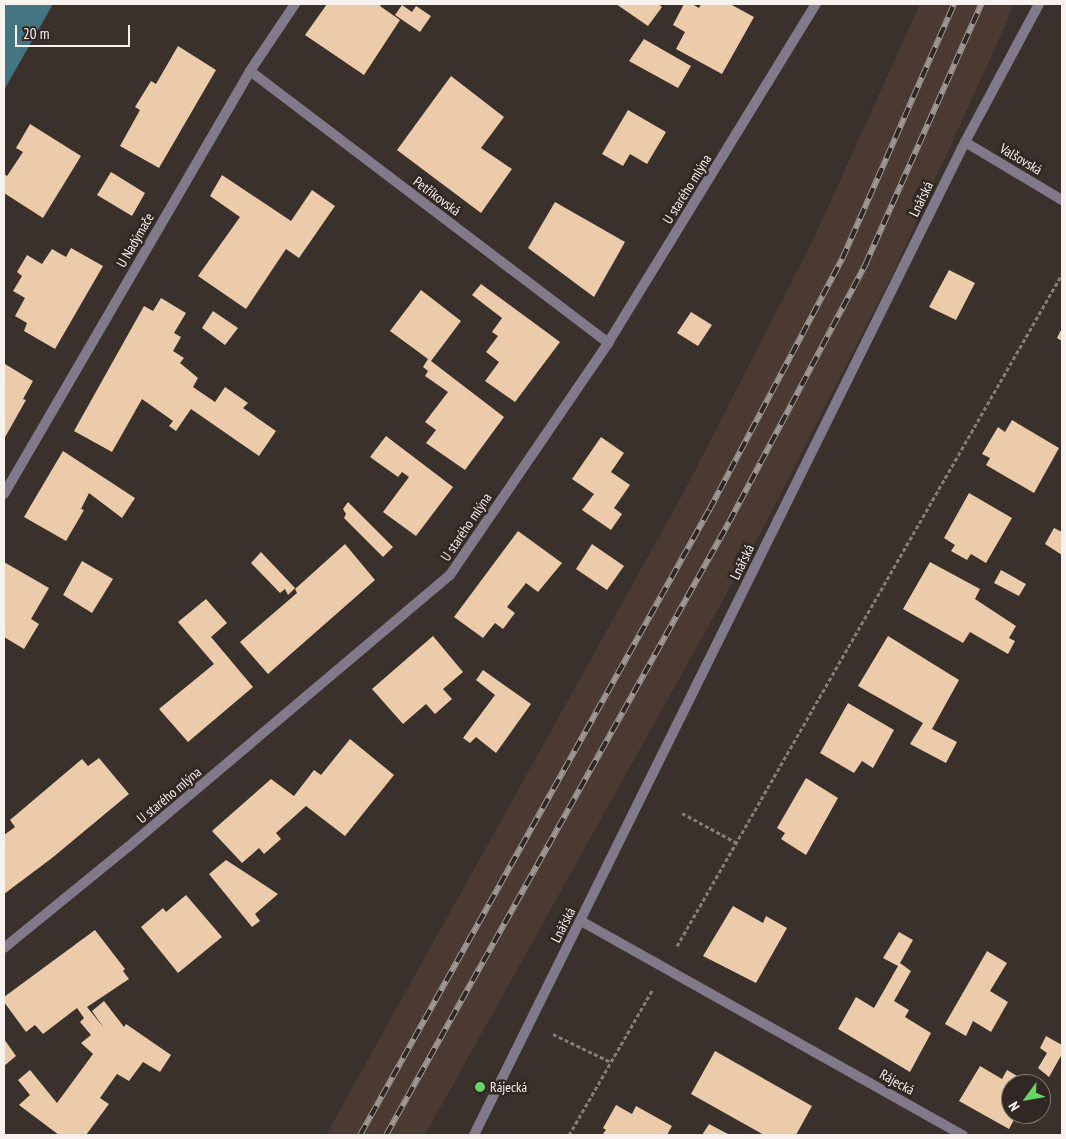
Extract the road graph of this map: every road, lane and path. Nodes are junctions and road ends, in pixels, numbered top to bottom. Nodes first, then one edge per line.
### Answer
1 (295, 4) edge
2 (816, 4) edge
3 (1039, 4) edge
4 (250, 71) junction
5 (965, 142) junction
6 (1062, 200) edge
7 (1062, 274) edge
8 (608, 343) junction
9 (4, 494) edge
10 (682, 813) dead end
11 (736, 843) junction
12 (581, 920) junction
13 (4, 948) edge
14 (665, 967) junction
15 (529, 1022) junction
16 (611, 1062) junction
17 (474, 1135) edge
18 (569, 1135) edge
19 (963, 1135) edge

1 - 4 street, U Nadýmače
2 - 8 street, U starého mlýna
3 - 5 street, Lnářská
4 - 8 street, Petříkovská
4 - 9 street, U Nadýmače
5 - 6 street, Valšovská
5 - 12 street, Lnářská
7 - 11 path
8 - 13 street, U starého mlýna
10 - 11 path
11 - 14 path
12 - 14 street, Rájecká
12 - 15 street, Lnářská
14 - 16 path
14 - 19 street, Rájecká
15 - 16 path
15 - 17 street, Lnářská
16 - 18 path

